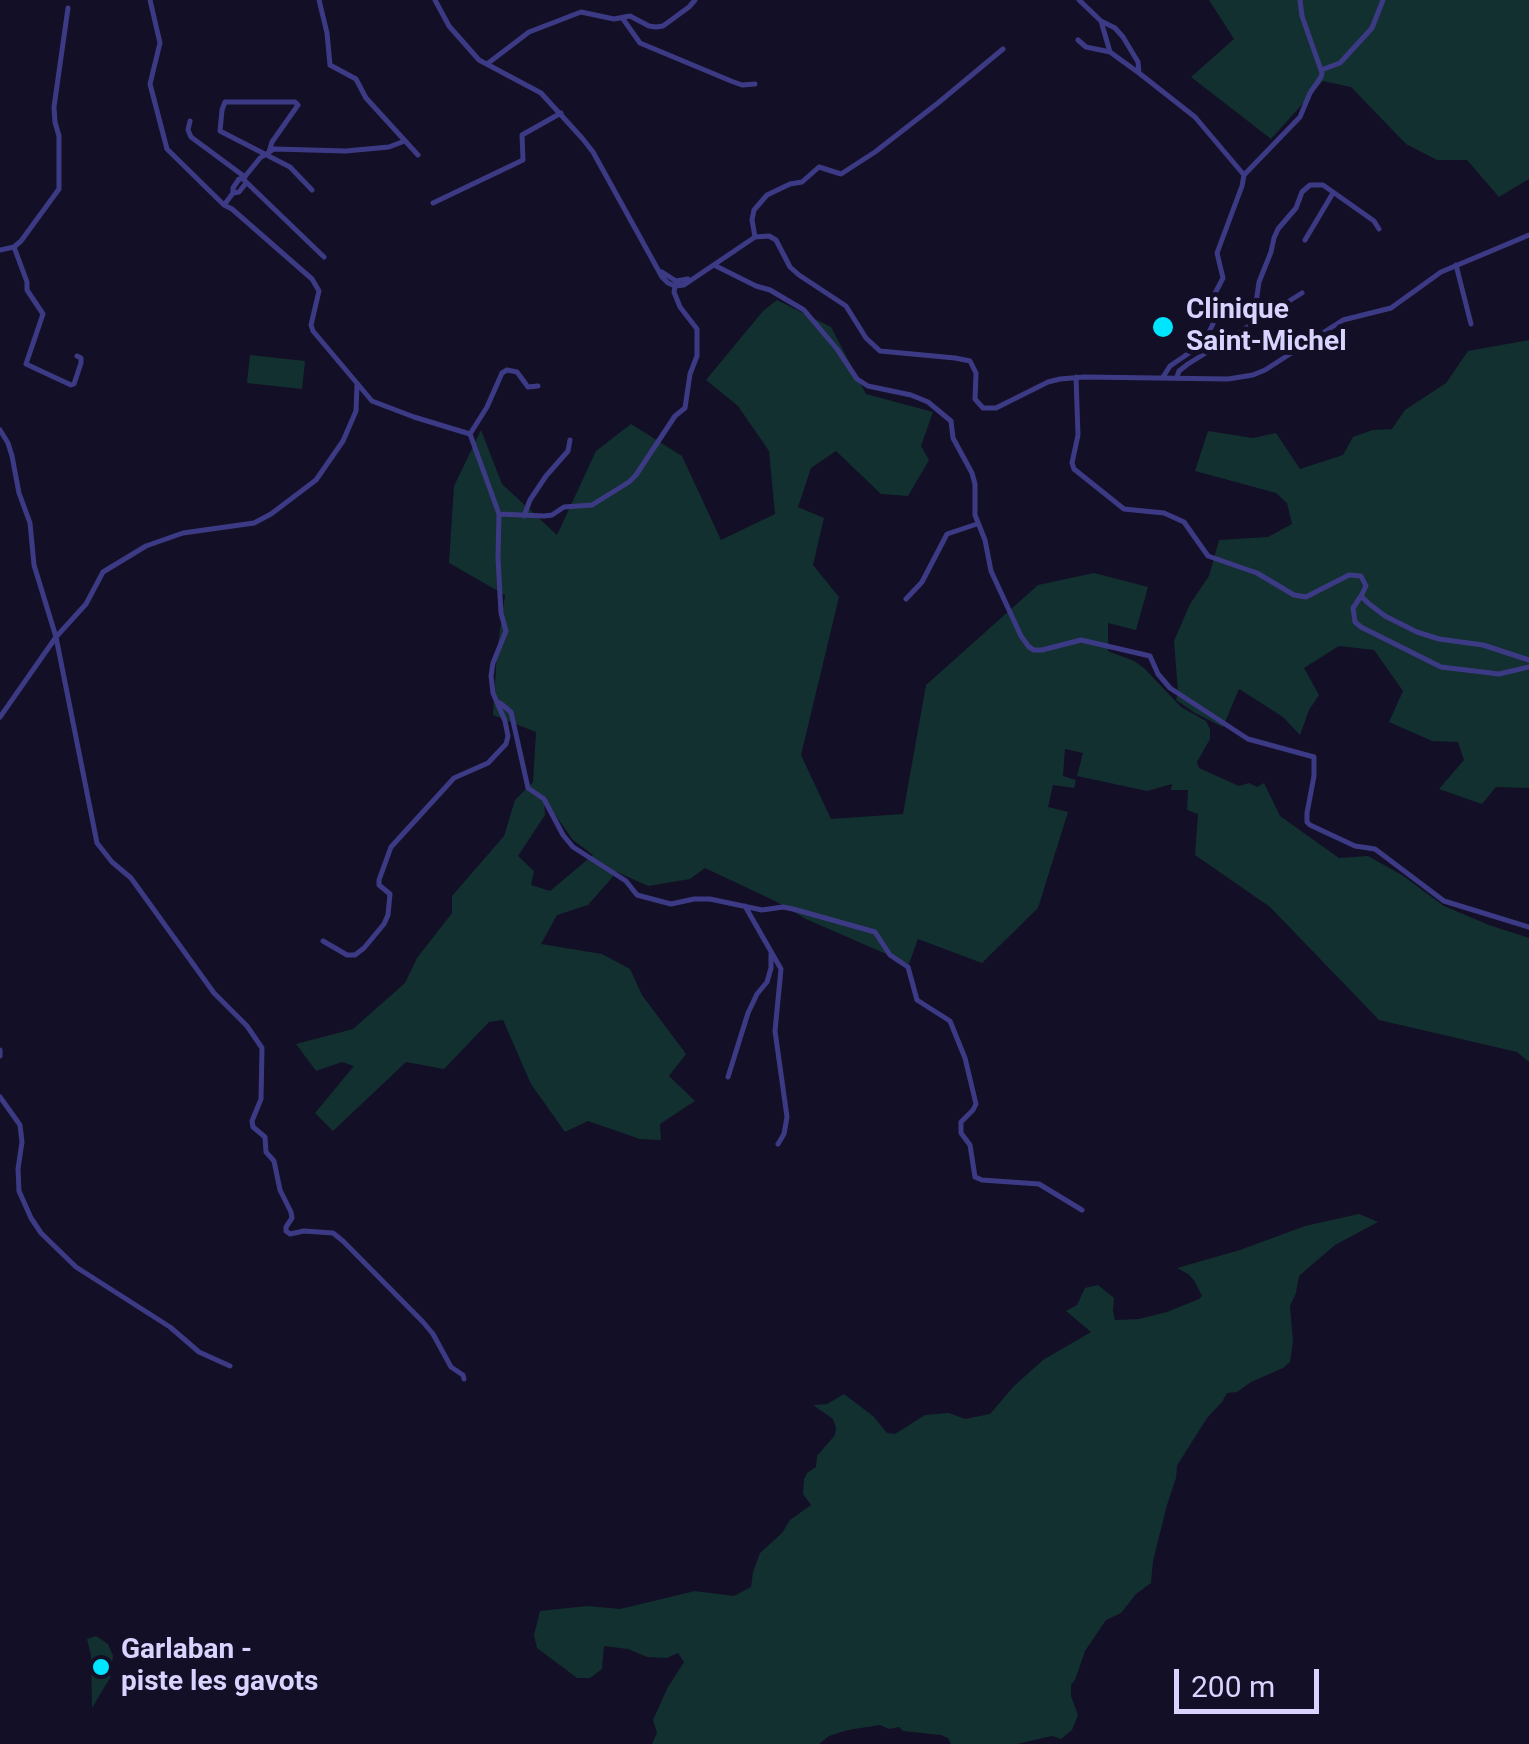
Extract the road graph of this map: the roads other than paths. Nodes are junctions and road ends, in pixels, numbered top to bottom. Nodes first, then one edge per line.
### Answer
1 (150, 0) edge
2 (319, 0) edge
3 (435, 0) edge
4 (579, 0) edge
5 (695, 0) edge
6 (1079, 0) edge
7 (1300, 0) edge
8 (1382, 0) edge
9 (68, 8) dead end
10 (581, 12) junction
11 (622, 19) junction
12 (1101, 21) junction
13 (1078, 40) dead end
14 (1003, 49) dead end
15 (1110, 52) junction
16 (487, 64) junction
17 (1321, 70) junction
18 (1139, 72) junction
19 (755, 84) dead end
20 (560, 113) junction
21 (190, 121) dead end
22 (402, 142) dead end
23 (267, 153) junction
24 (418, 155) dead end
25 (1244, 175) junction
26 (244, 179) junction
27 (312, 190) dead end
28 (1333, 193) junction
29 (225, 203) junction
30 (433, 203) dead end
31 (1379, 229) dead end
32 (1529, 236) edge
33 (755, 237) junction
34 (1305, 240) dead end
35 (14, 247) junction
36 (0, 250) edge
37 (324, 257) dead end
38 (714, 265) junction
39 (1456, 265) junction
40 (675, 283) junction
41 (1302, 293) dead end
42 (1254, 324) junction
43 (1470, 324) dead end
44 (78, 356) dead end
45 (1188, 364) junction
46 (1076, 377) junction
47 (1163, 377) junction
48 (1177, 378) junction
49 (1187, 378) junction
50 (358, 385) junction
51 (538, 386) dead end
52 (0, 430) edge
53 (470, 434) junction
54 (570, 440) dead end
55 (499, 514) junction
56 (524, 516) junction
57 (977, 524) junction
58 (1362, 596) junction
59 (906, 598) dead end
60 (56, 636) junction
61 (1529, 664) edge
62 (498, 701) junction
63 (0, 718) edge
64 (744, 906) junction
65 (1529, 927) edge
66 (323, 941) dead end
67 (771, 951) junction
68 (728, 1077) dead end
69 (0, 1097) edge
70 (778, 1144) dead end
71 (1082, 1210) dead end
72 (230, 1366) dead end
73 (464, 1378) dead end

1 - 29 street
2 - 24 street
3 - 16 street
4 - 10 street
5 - 11 street
6 - 12 street
7 - 17 street
8 - 17 street
9 - 35 street
10 - 11 street
10 - 16 street
11 - 19 street
12 - 15 street
12 - 18 street
13 - 15 street
14 - 33 street
15 - 18 street
16 - 20 street
17 - 25 street
18 - 25 street
20 - 30 street
20 - 40 street
21 - 26 street
22 - 23 street
23 - 23 street
23 - 26 street
23 - 27 street
25 - 47 street
26 - 29 street
26 - 37 street
28 - 31 street
28 - 34 street
28 - 42 street
29 - 50 street
32 - 39 street
33 - 38 street
33 - 46 street
35 - 36 street
35 - 44 street
38 - 40 street
38 - 57 street
39 - 43 street
39 - 49 street
40 - 56 street
41 - 42 street
42 - 45 street
45 - 48 street
45 - 49 street
46 - 47 street
46 - 58 street
47 - 48 street
48 - 49 street
50 - 53 street
50 - 60 street
51 - 53 street
52 - 60 street
53 - 55 street
54 - 56 street
55 - 56 street
55 - 62 street
57 - 59 street
57 - 65 street
58 - 61 street
58 - 61 street
60 - 63 street
60 - 73 street
62 - 64 street
62 - 66 street
64 - 67 street
64 - 71 street
67 - 68 street
67 - 70 street
69 - 72 street

